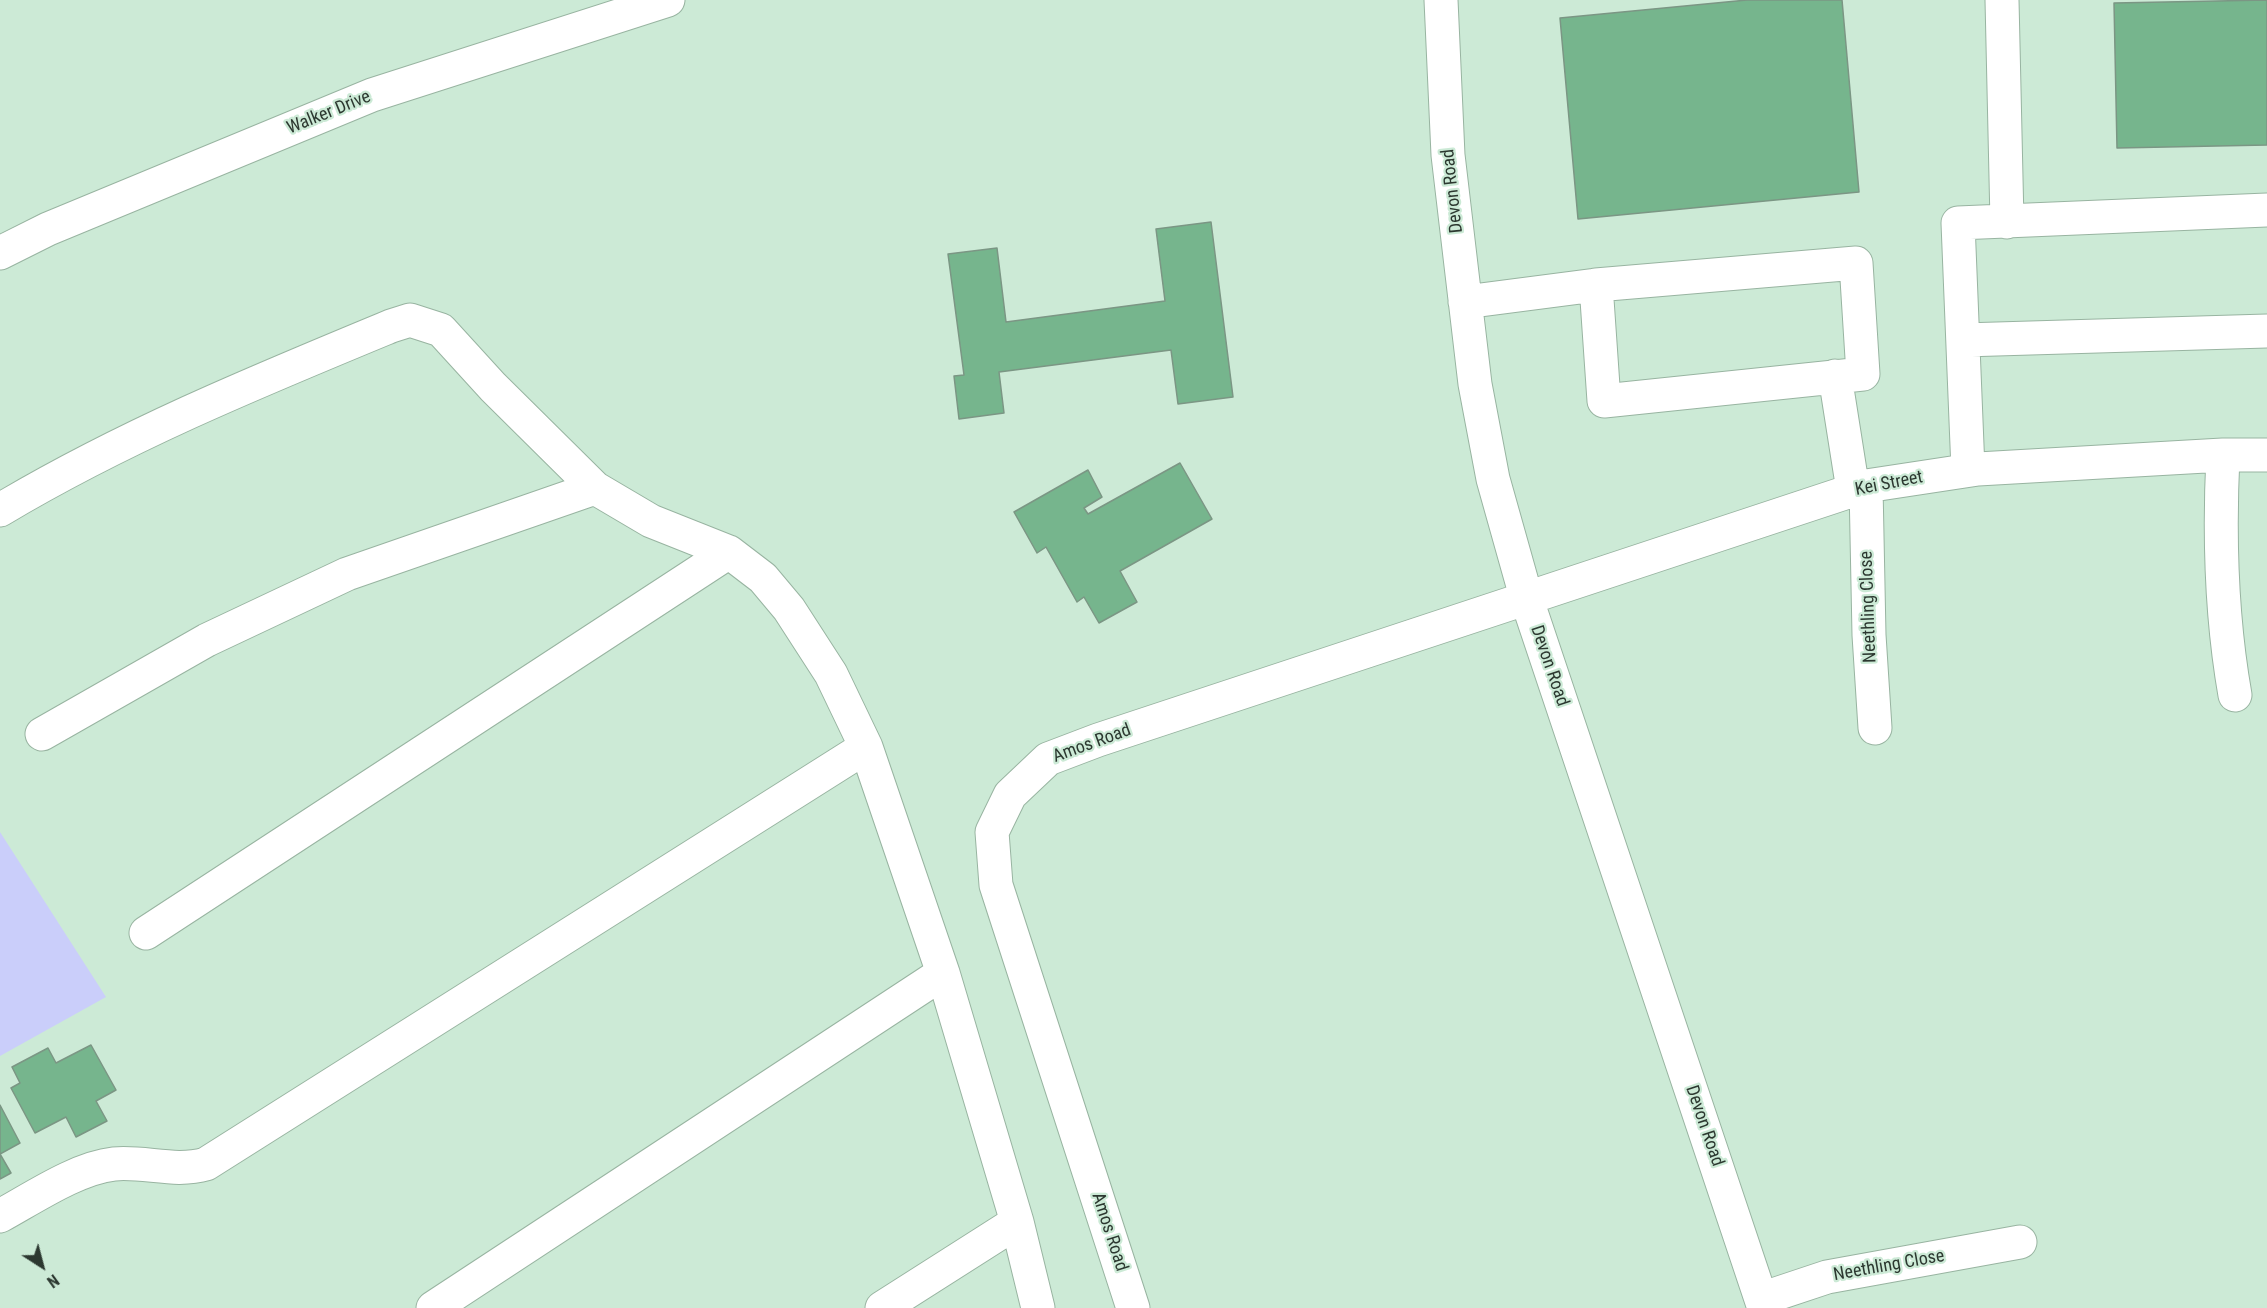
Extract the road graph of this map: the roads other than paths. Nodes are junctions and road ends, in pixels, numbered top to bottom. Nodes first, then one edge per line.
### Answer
1 (669, 0) edge
2 (1441, 0) edge
3 (2002, 0) edge
4 (2267, 210) edge
5 (2007, 222) junction
6 (0, 253) edge
7 (1596, 285) junction
8 (1466, 302) junction
9 (2267, 331) edge
10 (1963, 340) junction
11 (1835, 376) junction
12 (2223, 455) junction
13 (2267, 455) edge
14 (1968, 470) junction
15 (595, 488) junction
16 (1859, 488) junction
17 (0, 510) edge
18 (729, 552) junction
19 (1527, 600) junction
20 (2235, 695) dead end
21 (1875, 728) dead end
22 (42, 734) dead end
23 (866, 747) junction
24 (146, 933) dead end
25 (943, 973) junction
26 (0, 1216) edge
27 (1017, 1222) junction
28 (2020, 1242) dead end
29 (1763, 1304) edge
30 (433, 1308) edge
31 (882, 1308) edge
32 (1038, 1308) edge
33 (1133, 1308) edge

1 - 6 street, Walker Drive
2 - 8 street, Devon Road
3 - 5 street
4 - 5 street
5 - 10 street
7 - 8 street
7 - 11 street
7 - 11 street
8 - 19 street, Devon Road
9 - 10 street
10 - 14 street
11 - 16 street, Neethling Close
12 - 13 street, Kei Street
12 - 14 street, Kei Street
12 - 20 street
14 - 16 street, Kei Street
15 - 17 street
15 - 18 street
15 - 22 street
16 - 19 street, Kei Street
16 - 21 street, Neethling Close
18 - 23 street
18 - 24 street
19 - 29 street, Devon Road
19 - 33 street, Amos Road
23 - 25 street
23 - 26 street
25 - 27 street
25 - 30 street
27 - 31 street
27 - 32 street
28 - 29 street, Neethling Close

